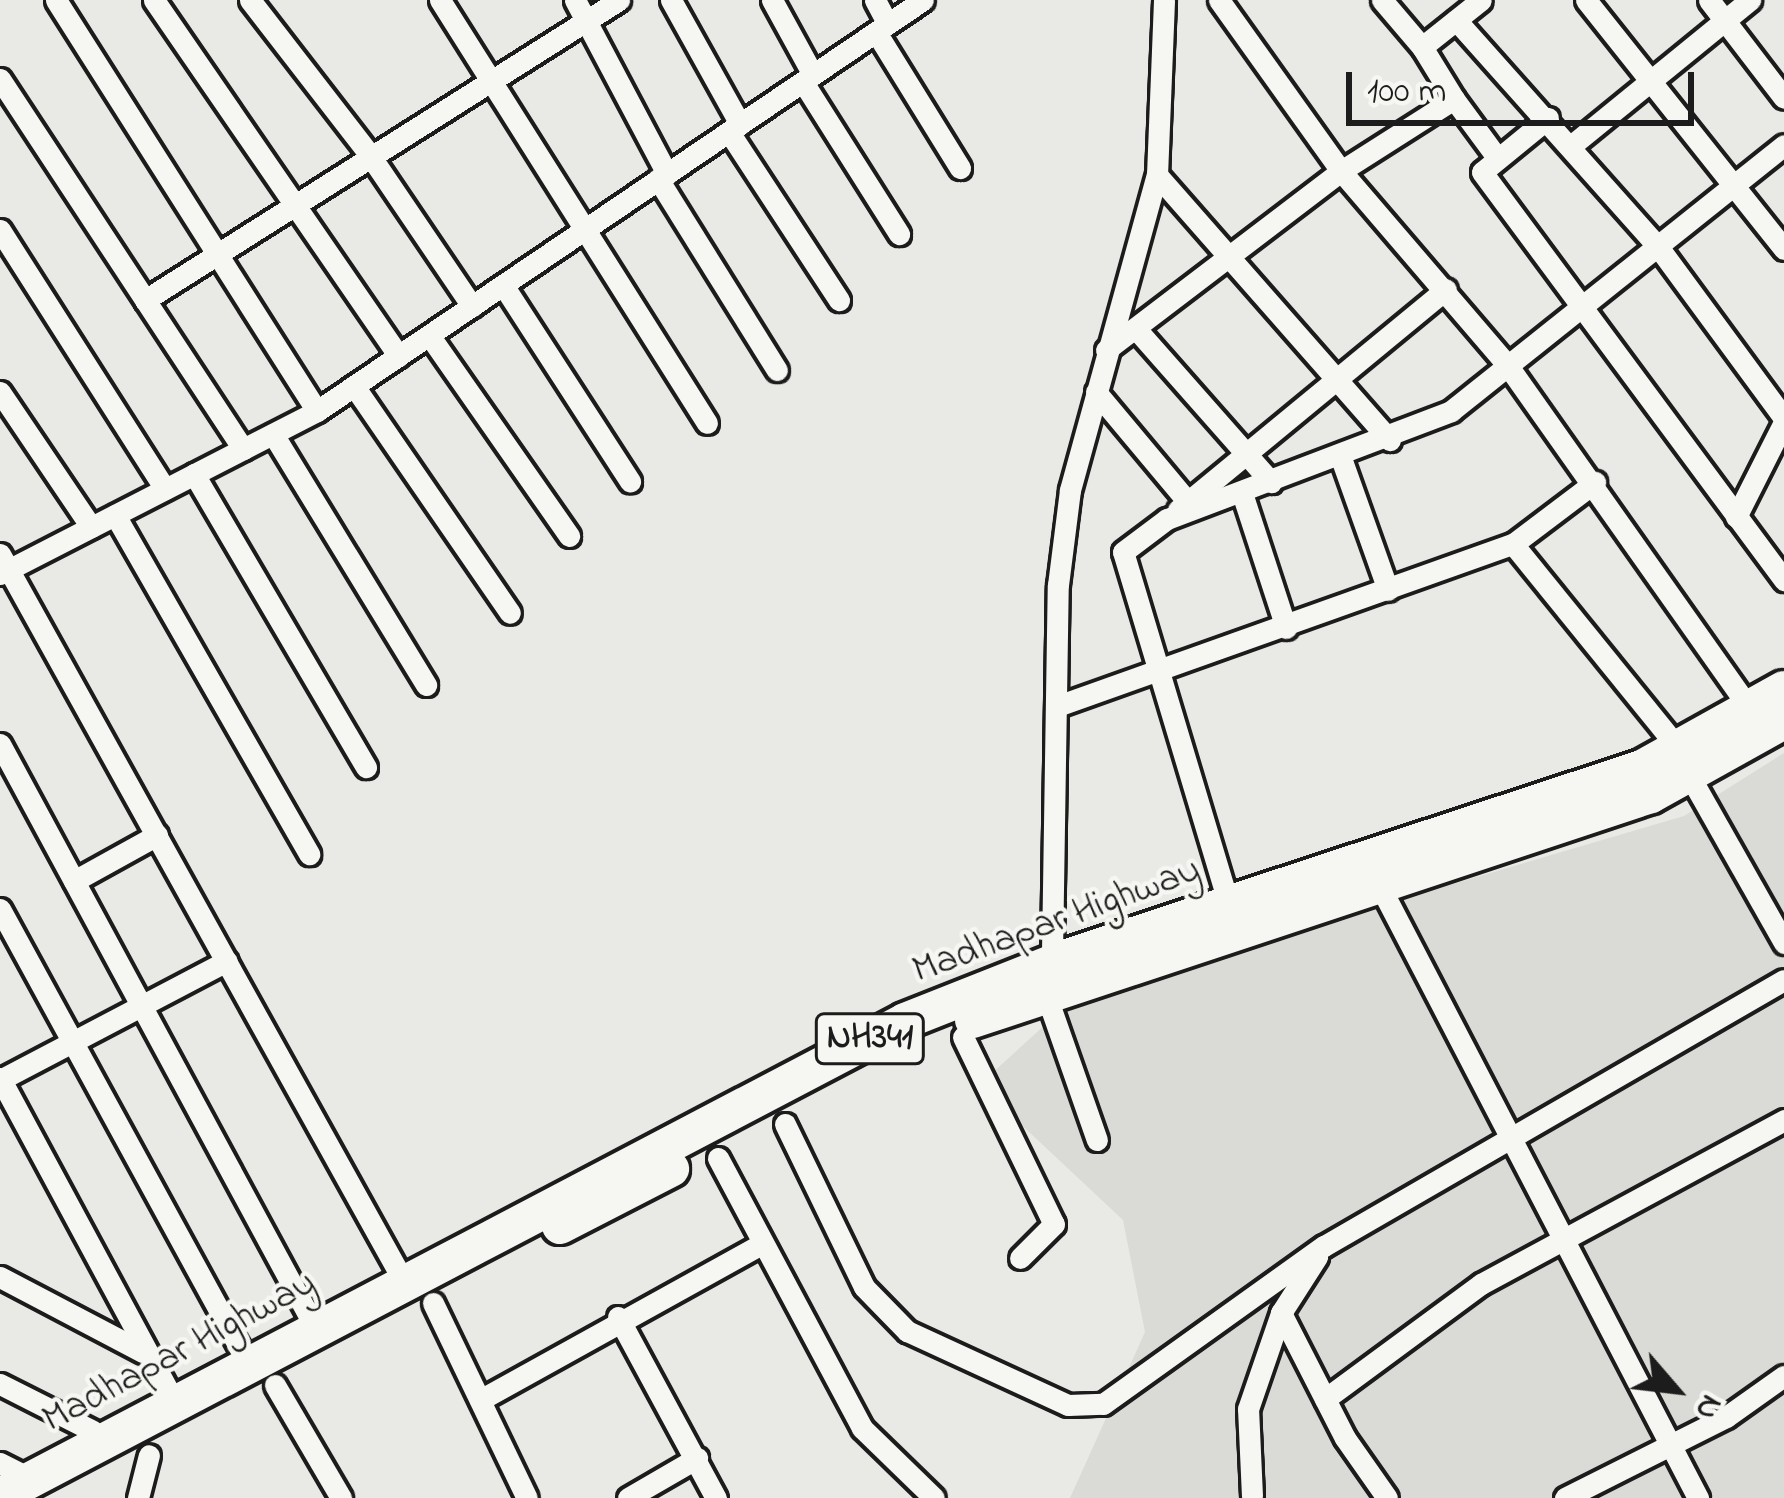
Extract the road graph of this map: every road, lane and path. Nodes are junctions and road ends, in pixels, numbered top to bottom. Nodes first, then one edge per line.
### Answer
1 (56, 0) edge
2 (154, 0) edge
3 (250, 0) edge
4 (440, 0) edge
5 (575, 0) edge
6 (619, 0) edge
7 (670, 0) edge
8 (772, 0) edge
9 (875, 0) edge
10 (923, 0) edge
11 (1164, 0) edge
12 (1219, 0) edge
13 (1382, 0) edge
14 (1481, 0) edge
15 (1586, 0) edge
16 (1709, 0) edge
17 (1750, 0) edge
18 (1456, 20) junction
19 (1724, 20) junction
20 (587, 21) junction
21 (882, 28) junction
22 (1422, 47) junction
23 (492, 77) junction
24 (808, 78) junction
25 (0, 79) edge
26 (1652, 83) junction
27 (1784, 98) edge
28 (1454, 99) junction
29 (1548, 118) junction
30 (735, 128) junction
31 (1572, 145) junction
32 (1784, 145) edge
33 (369, 154) junction
34 (1498, 159) junction
35 (960, 168) dead end
36 (1341, 171) junction
37 (1157, 175) junction
38 (662, 177) junction
39 (1735, 183) junction
40 (298, 201) junction
41 (581, 232) junction
42 (899, 234) dead end
43 (4, 245) edge
44 (1659, 248) junction
45 (1784, 249) edge
46 (217, 256) junction
47 (1228, 258) junction
48 (503, 285) junction
49 (1446, 289) junction
50 (839, 299) dead end
51 (145, 300) junction
52 (472, 306) junction
53 (1585, 311) junction
54 (1137, 330) junction
55 (429, 335) junction
56 (1106, 350) junction
57 (399, 356) junction
58 (1508, 366) junction
59 (777, 370) dead end
60 (1330, 379) junction
61 (354, 386) junction
62 (0, 392) edge
63 (1096, 392) junction
64 (317, 411) junction
65 (1784, 420) edge
66 (707, 422) dead end
67 (273, 434) junction
68 (1390, 440) junction
69 (243, 449) junction
70 (1249, 452) junction
71 (1341, 458) junction
72 (194, 474) junction
73 (630, 482) dead end
74 (1271, 482) junction
75 (1595, 482) junction
76 (165, 489) junction
77 (1242, 493) junction
78 (1188, 502) junction
79 (115, 515) junction
80 (1736, 517) junction
81 (1167, 519) junction
82 (91, 527) junction
83 (569, 536) dead end
84 (1513, 544) junction
85 (3, 566) edge
86 (1784, 580) edge
87 (1388, 590) junction
88 (510, 613) dead end
89 (1286, 628) junction
90 (1157, 674) junction
91 (426, 685) dead end
92 (1784, 689) edge
93 (1746, 703) dead end
94 (1057, 706) junction
95 (1784, 721) edge
96 (0, 743) edge
97 (1674, 743) dead end
98 (366, 766) dead end
99 (7, 771) edge
100 (1697, 789) dead end
101 (157, 836) junction
102 (309, 854) dead end
103 (74, 880) junction
104 (1226, 895) dead end
105 (1385, 896) dead end
106 (0, 910) edge
107 (1784, 943) edge
108 (1052, 952) dead end
109 (227, 961) junction
110 (1784, 980) edge
111 (141, 1006) junction
112 (1050, 1006) dead end
113 (963, 1037) dead end
114 (72, 1043) junction
115 (0, 1079) edge
116 (1784, 1120) edge
117 (784, 1124) dead end
118 (1510, 1138) junction
119 (1097, 1141) dead end
120 (718, 1158) dead end
121 (1564, 1238) junction
122 (760, 1245) junction
123 (1324, 1246) junction
124 (1020, 1258) dead end
125 (400, 1273) dead end
126 (0, 1277) edge
127 (433, 1304) dead end
128 (1281, 1313) junction
129 (618, 1317) junction
130 (310, 1320) dead end
131 (143, 1352) junction
132 (244, 1355) dead end
133 (1784, 1376) edge
134 (0, 1384) edge
135 (275, 1385) dead end
136 (170, 1395) dead end
137 (480, 1400) junction
138 (1325, 1400) junction
139 (93, 1431) dead end
140 (1665, 1444) junction
141 (149, 1455) dead end
142 (697, 1459) junction
143 (14, 1482) edge
144 (1252, 1496) edge
145 (138, 1498) edge
146 (341, 1498) edge
147 (527, 1498) edge
148 (628, 1498) edge
149 (716, 1498) edge
150 (934, 1498) edge
151 (1387, 1498) edge
152 (1565, 1498) edge
153 (1698, 1498) edge

1 - 46 street
2 - 40 street
3 - 33 street
4 - 23 street
5 - 20 street
6 - 20 street
7 - 30 street
8 - 24 street
9 - 21 street
10 - 21 street
11 - 37 street
12 - 36 street
13 - 22 street
14 - 18 street
15 - 26 street
16 - 19 street
17 - 19 street
18 - 22 street
18 - 29 street
19 - 26 street
19 - 27 street
20 - 23 street
20 - 38 street
21 - 24 street
21 - 35 street
22 - 28 street
23 - 33 street
23 - 41 street
24 - 30 street
24 - 42 street
25 - 51 street
26 - 31 street
26 - 39 street
28 - 34 street
28 - 36 street
29 - 31 street
29 - 34 street
30 - 38 street
30 - 50 street
31 - 44 street
32 - 39 street
33 - 40 street
33 - 52 street
34 - 53 street
36 - 47 street
36 - 49 street
37 - 47 street
37 - 56 street
38 - 41 street
38 - 59 street
39 - 44 street
39 - 45 street
40 - 46 street
40 - 57 street
41 - 48 street
41 - 66 street
43 - 76 street
44 - 53 street
44 - 65 street
46 - 51 street
46 - 64 street
47 - 54 street
47 - 60 street
48 - 52 street
48 - 73 street
49 - 58 street
49 - 60 street
51 - 69 street
52 - 55 street
53 - 58 street
53 - 80 street
54 - 56 street
54 - 70 street
55 - 57 street
55 - 83 street
56 - 63 street
57 - 61 street
58 - 68 street
58 - 75 street
60 - 68 street
60 - 70 street
61 - 64 street
61 - 88 street
62 - 82 street
63 - 78 street
63 - 94 street
64 - 67 street
65 - 80 street
67 - 69 street
67 - 91 street
68 - 71 street
69 - 72 street
70 - 74 street
70 - 78 street
71 - 74 street
71 - 87 street
72 - 76 street
72 - 98 street
74 - 77 street
75 - 84 street
75 - 93 street
76 - 79 street
77 - 81 street
77 - 89 street
78 - 81 street
79 - 82 street
79 - 102 street
80 - 86 street
81 - 90 street
82 - 85 street
84 - 87 street
84 - 97 street
85 - 101 street
87 - 89 street
89 - 90 street
90 - 94 street
90 - 104 street
92 - 143 highway, Madhapar Highway / NH341
94 - 108 street
95 - 143 highway, Madhapar Highway / NH341
96 - 99 street
99 - 103 street
100 - 107 street
101 - 103 street
101 - 109 street
103 - 111 street
105 - 118 street
106 - 114 street
109 - 111 street
109 - 125 street
110 - 118 street
111 - 114 street
111 - 130 street
112 - 119 street
113 - 124 street
114 - 115 street
114 - 132 street
115 - 131 street
116 - 121 street
117 - 123 street
118 - 121 street
118 - 123 street
120 - 122 street
121 - 138 street
121 - 140 street
122 - 129 street
122 - 150 street
123 - 128 street
126 - 131 street
127 - 137 street
128 - 138 street
128 - 144 street
129 - 137 street
129 - 142 street
131 - 136 street
133 - 140 street
134 - 139 street
135 - 146 street
137 - 147 street
138 - 151 street
140 - 152 street
140 - 153 street
141 - 145 street
142 - 148 street
142 - 149 street

